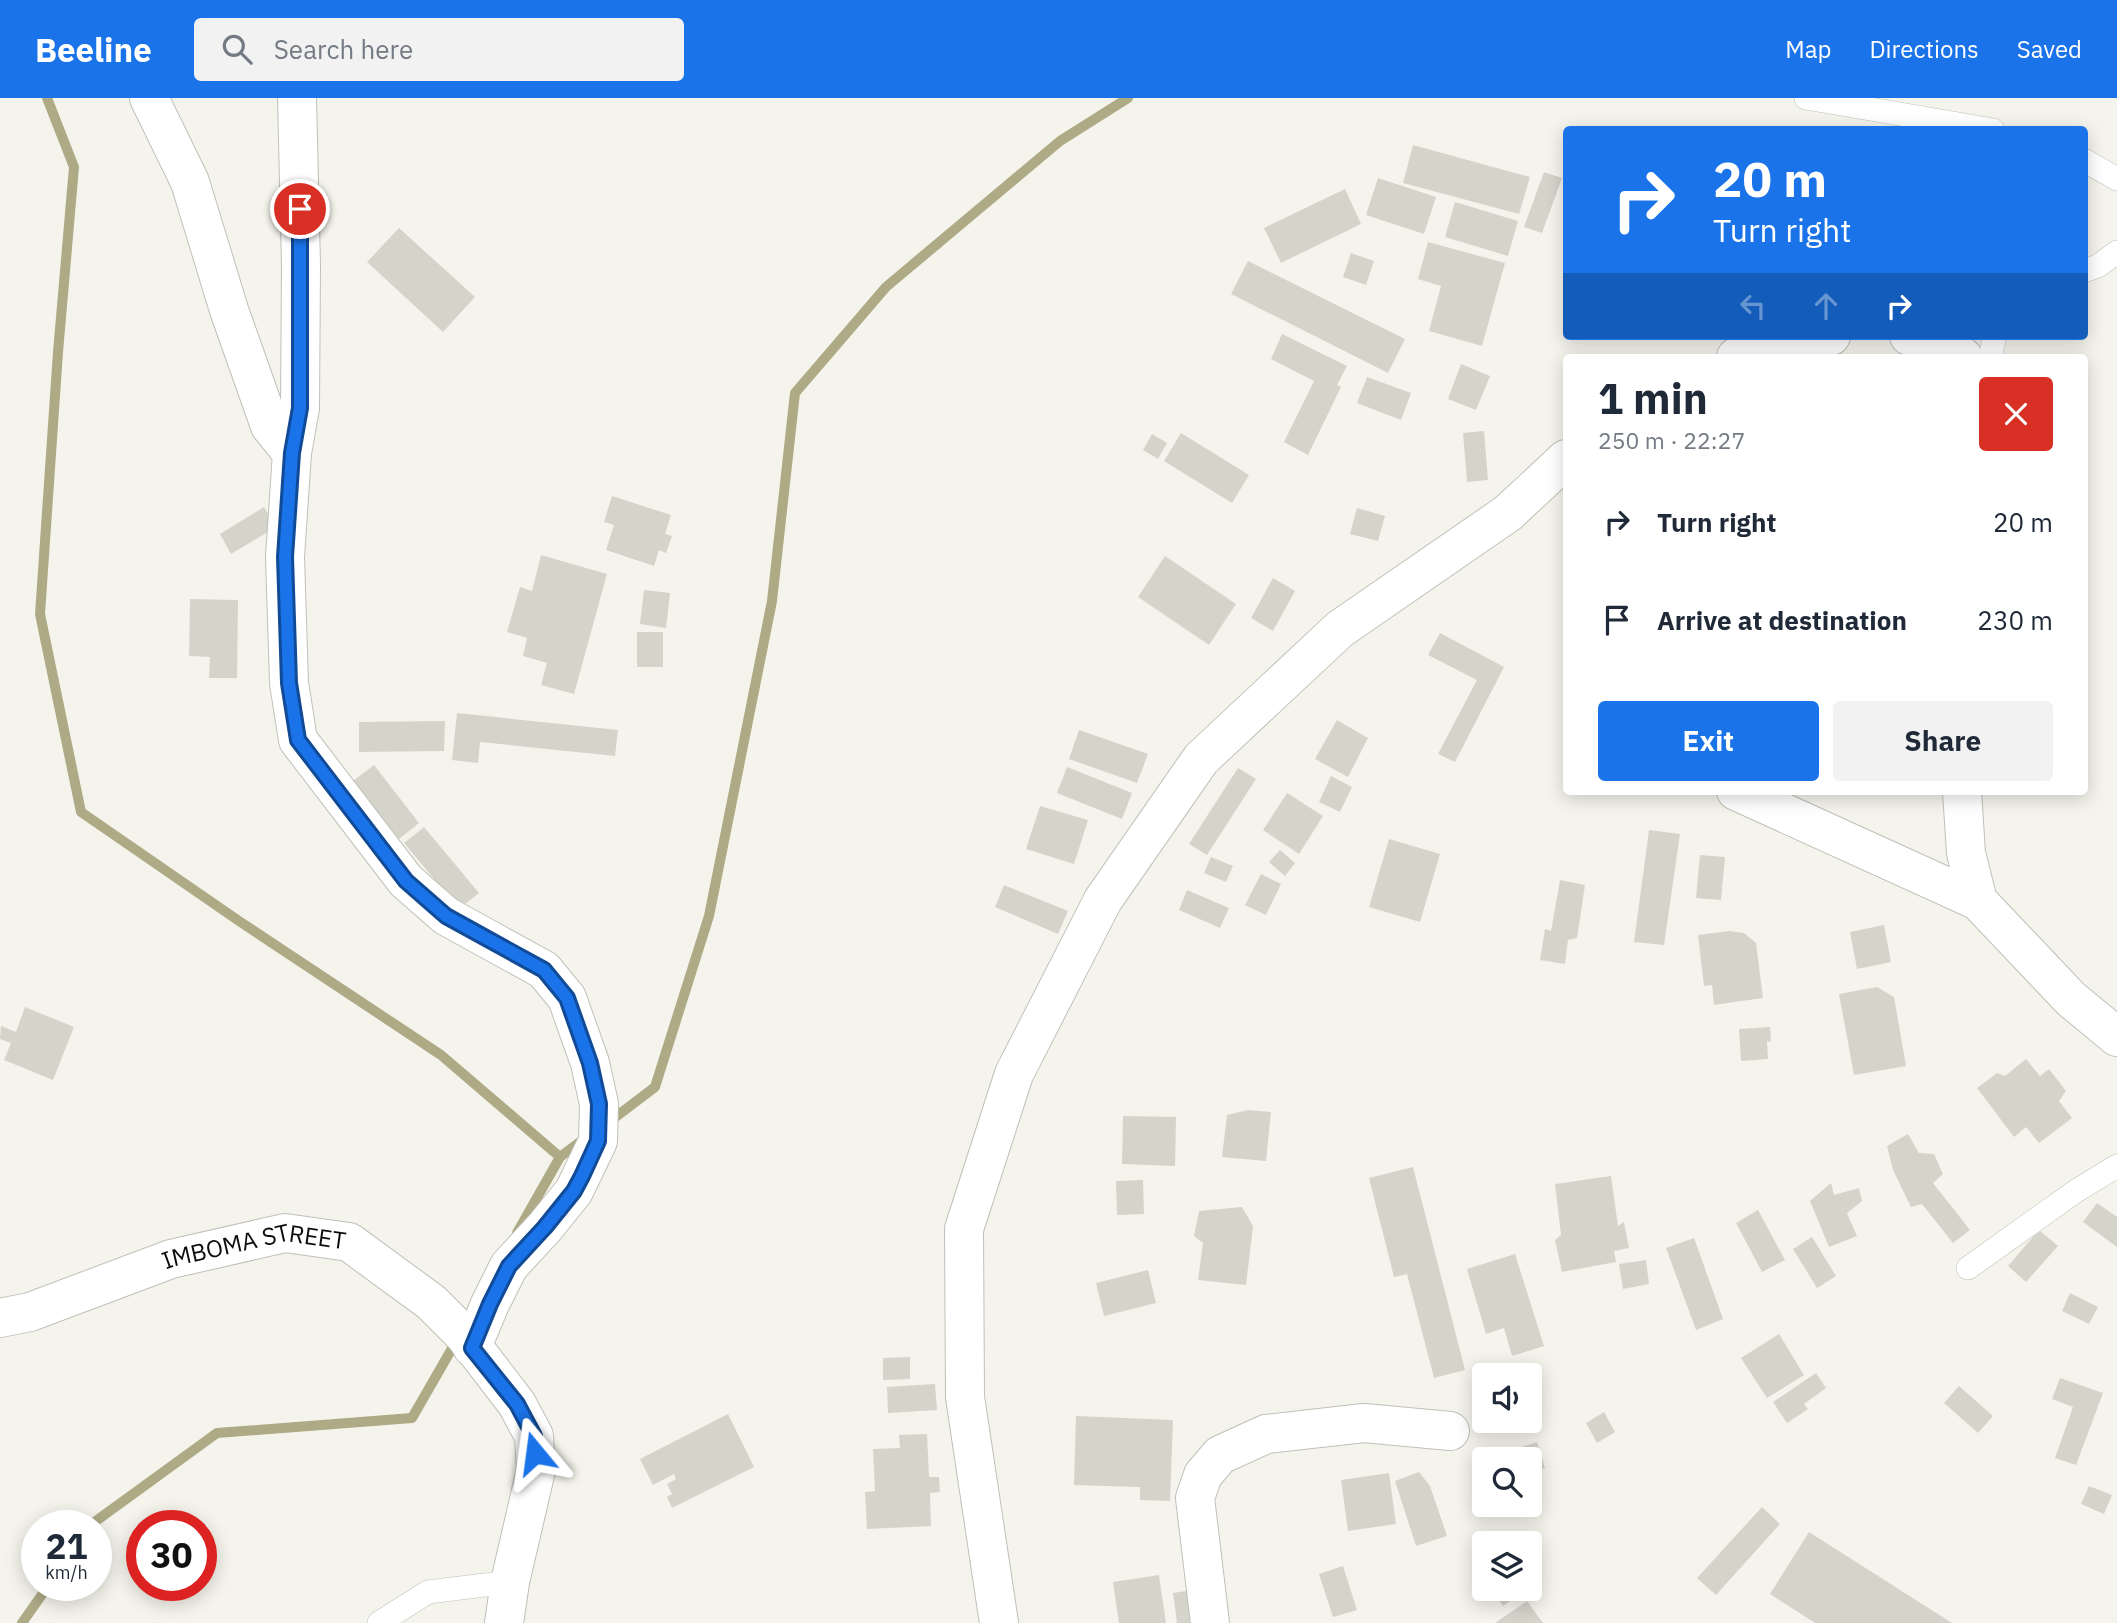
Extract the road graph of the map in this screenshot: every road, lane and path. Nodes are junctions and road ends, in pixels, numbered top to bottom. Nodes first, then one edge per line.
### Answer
1 (149, 98) edge
2 (297, 98) edge
3 (1806, 98) edge
4 (1970, 126) edge
5 (2088, 162) edge
6 (2117, 179) edge
7 (2117, 252) edge
8 (2088, 270) edge
9 (1814, 340) edge
10 (1940, 340) edge
11 (1750, 354) edge
12 (1959, 354) edge
13 (292, 453) junction
14 (1563, 462) edge
15 (1745, 795) edge
16 (1962, 795) edge
17 (1978, 901) junction
18 (2117, 1037) edge
19 (2117, 1166) edge
20 (1968, 1268) dead end
21 (0, 1318) edge
22 (468, 1341) junction
23 (1450, 1432) dead end
24 (510, 1582) junction
25 (379, 1623) edge
26 (504, 1623) edge
27 (999, 1623) edge
28 (1210, 1623) edge

1 - 13 street
2 - 13 street
3 - 4 lane
5 - 6 lane
7 - 8 lane
9 - 11 street
10 - 12 street
13 - 22 street
14 - 27 street
15 - 17 street
16 - 17 street
17 - 18 street
19 - 20 lane
21 - 22 street, IMBOMA STREET
22 - 24 street, IMBOMA STREET
23 - 28 street
24 - 25 lane
24 - 26 street, IMBOMA STREET

